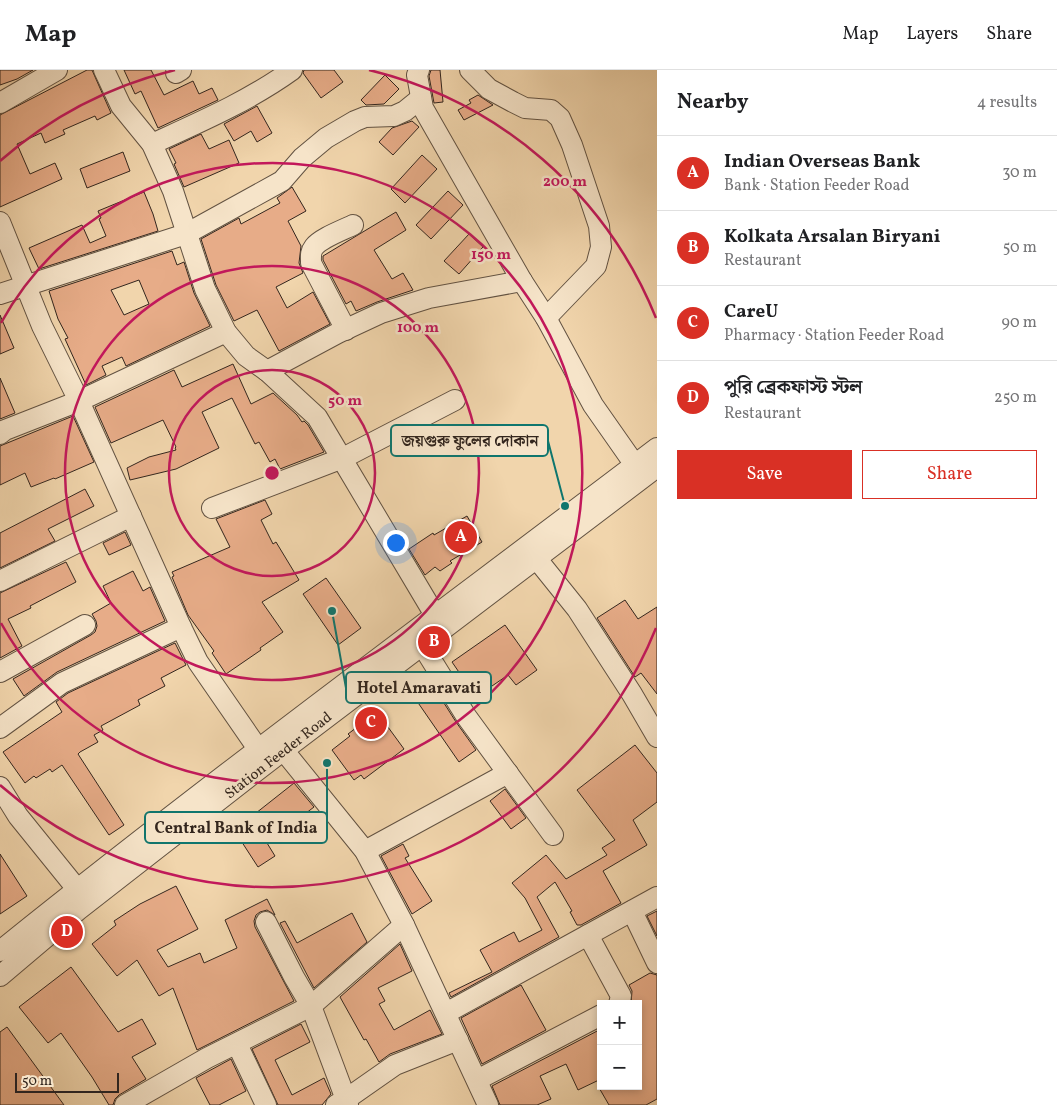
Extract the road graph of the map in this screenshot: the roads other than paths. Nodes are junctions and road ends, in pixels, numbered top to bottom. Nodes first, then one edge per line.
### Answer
1 (57, 70) edge
2 (104, 70) edge
3 (292, 70) edge
4 (419, 70) edge
5 (470, 70) edge
6 (421, 98) junction
7 (0, 103) edge
8 (152, 144) junction
9 (0, 222) edge
10 (353, 225) dead end
11 (186, 234) junction
12 (522, 280) junction
13 (25, 286) junction
14 (0, 294) edge
15 (546, 318) junction
16 (346, 330) junction
17 (226, 332) junction
18 (267, 371) junction
19 (454, 400) dead end
20 (79, 401) junction
21 (0, 434) edge
22 (657, 448) edge
23 (343, 458) junction
24 (635, 465) junction
25 (657, 467) edge
26 (212, 508) dead end
27 (130, 516) junction
28 (536, 558) junction
29 (0, 581) edge
30 (439, 622) junction
31 (85, 625) dead end
32 (181, 627) junction
33 (422, 645) junction
34 (0, 672) edge
35 (0, 728) edge
36 (657, 737) edge
37 (270, 754) junction
38 (508, 773) junction
39 (0, 787) edge
40 (552, 835) dead end
41 (365, 851) junction
42 (77, 889) junction
43 (657, 897) edge
44 (632, 911) junction
45 (266, 922) dead end
46 (404, 925) junction
47 (588, 935) junction
48 (0, 951) edge
49 (657, 963) edge
50 (0, 976) edge
51 (620, 1000) edge
52 (311, 1006) junction
53 (446, 1013) junction
54 (597, 1017) edge
55 (458, 1040) junction
56 (237, 1044) junction
57 (477, 1080) junction
58 (343, 1103) edge
59 (125, 1105) edge
60 (266, 1105) edge
61 (487, 1105) edge

1 - 7 street
2 - 8 street
3 - 8 street
4 - 6 street
5 - 15 street
6 - 11 street
6 - 12 street
8 - 11 street
9 - 13 street
10 - 16 street
11 - 13 street
11 - 17 street
12 - 15 street
12 - 16 street
13 - 14 street
13 - 20 street
15 - 24 street
16 - 18 street
17 - 18 street
17 - 20 street
18 - 23 street
19 - 23 street
20 - 21 street
20 - 27 street
22 - 24 street, Station Feeder Road
23 - 26 street
23 - 30 street
24 - 30 street, Station Feeder Road
25 - 28 street, Station Feeder Road
27 - 29 street
27 - 32 street
28 - 30 street, Station Feeder Road
28 - 36 street
30 - 33 street, Station Feeder Road
30 - 37 street, Station Feeder Road
31 - 34 street
32 - 35 street
32 - 37 street
33 - 37 street, Station Feeder Road
33 - 38 street
37 - 41 street
37 - 42 street, Station Feeder Road
37 - 50 street, Station Feeder Road
38 - 40 street
38 - 41 street
39 - 42 street
41 - 46 street
42 - 48 street, Station Feeder Road
43 - 44 street
44 - 47 street
44 - 49 street
45 - 52 street
46 - 52 street
46 - 53 street
47 - 51 street
47 - 53 street
52 - 56 street
52 - 58 street
53 - 55 street
54 - 57 street
55 - 57 street
55 - 58 street
56 - 59 street
56 - 60 street
57 - 61 street

